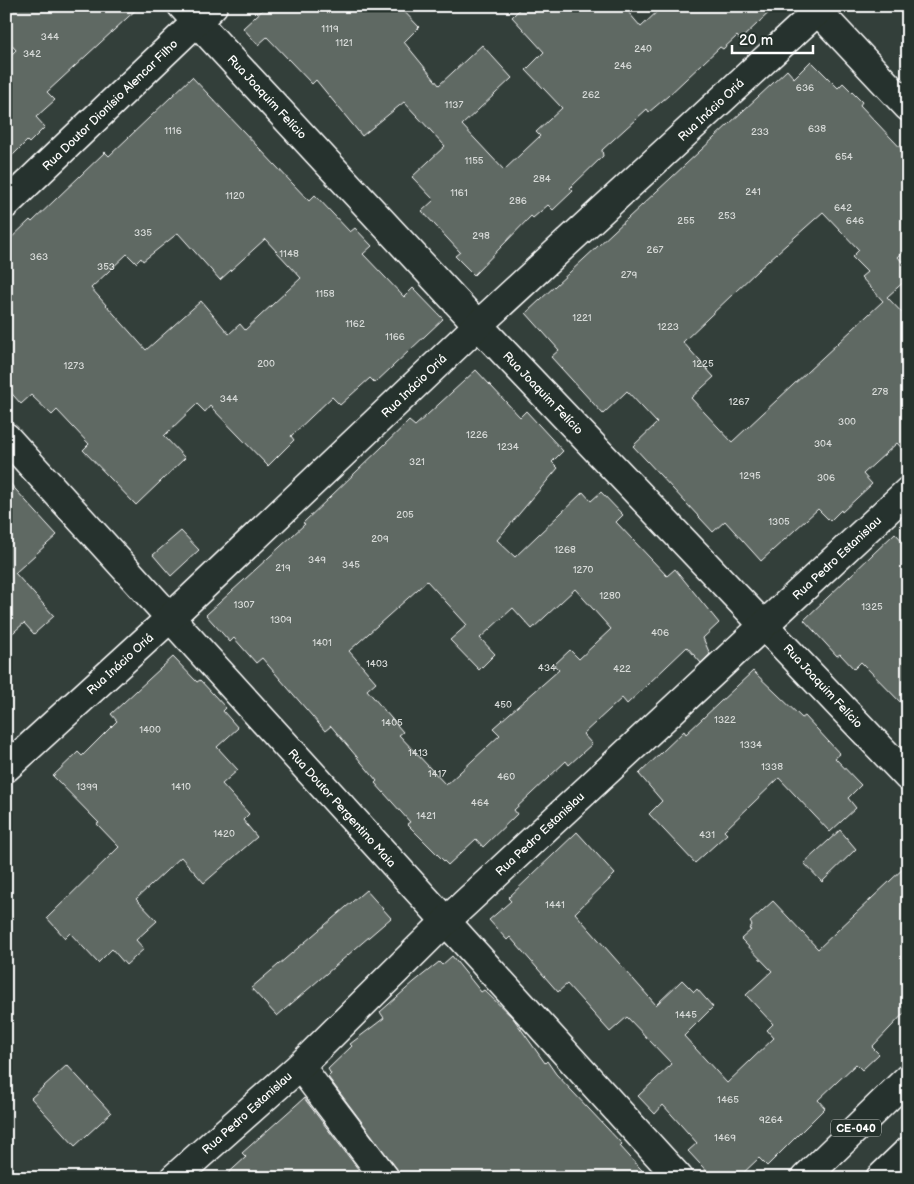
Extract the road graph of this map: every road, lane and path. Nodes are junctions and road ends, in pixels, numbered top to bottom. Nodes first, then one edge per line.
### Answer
1 (818, 8) edge
2 (197, 12) edge
3 (908, 107) edge
4 (6, 204) edge
5 (478, 325) junction
6 (6, 437) edge
7 (908, 491) edge
8 (169, 619) junction
9 (765, 625) junction
10 (6, 768) edge
11 (908, 777) edge
12 (445, 922) junction
13 (300, 1066) junction
14 (908, 1078) edge
15 (908, 1151) edge
16 (174, 1178) edge
17 (385, 1178) edge
18 (679, 1178) edge
19 (805, 1178) edge
20 (880, 1178) edge

1 - 3 main road
1 - 5 main road, Rua Inácio Oriá
2 - 4 main road, Rua Doutor Dionísio Alencar Filho
2 - 5 main road, Rua Joaquim Felício
5 - 8 main road, Rua Inácio Oriá
5 - 9 main road, Rua Joaquim Felício
6 - 8 main road, Rua Doutor Pergentino Maia
7 - 9 main road, Rua Pedro Estanislau
8 - 10 main road, Rua Inácio Oriá
8 - 12 main road, Rua Doutor Pergentino Maia
9 - 11 main road, Rua Joaquim Felício
9 - 12 main road, Rua Pedro Estanislau
12 - 13 main road, Rua Pedro Estanislau
12 - 18 main road, Rua Doutor Pergentino Maia
13 - 16 main road, Rua Pedro Estanislau
13 - 17 main road
14 - 19 main road, CE-040
15 - 20 main road

